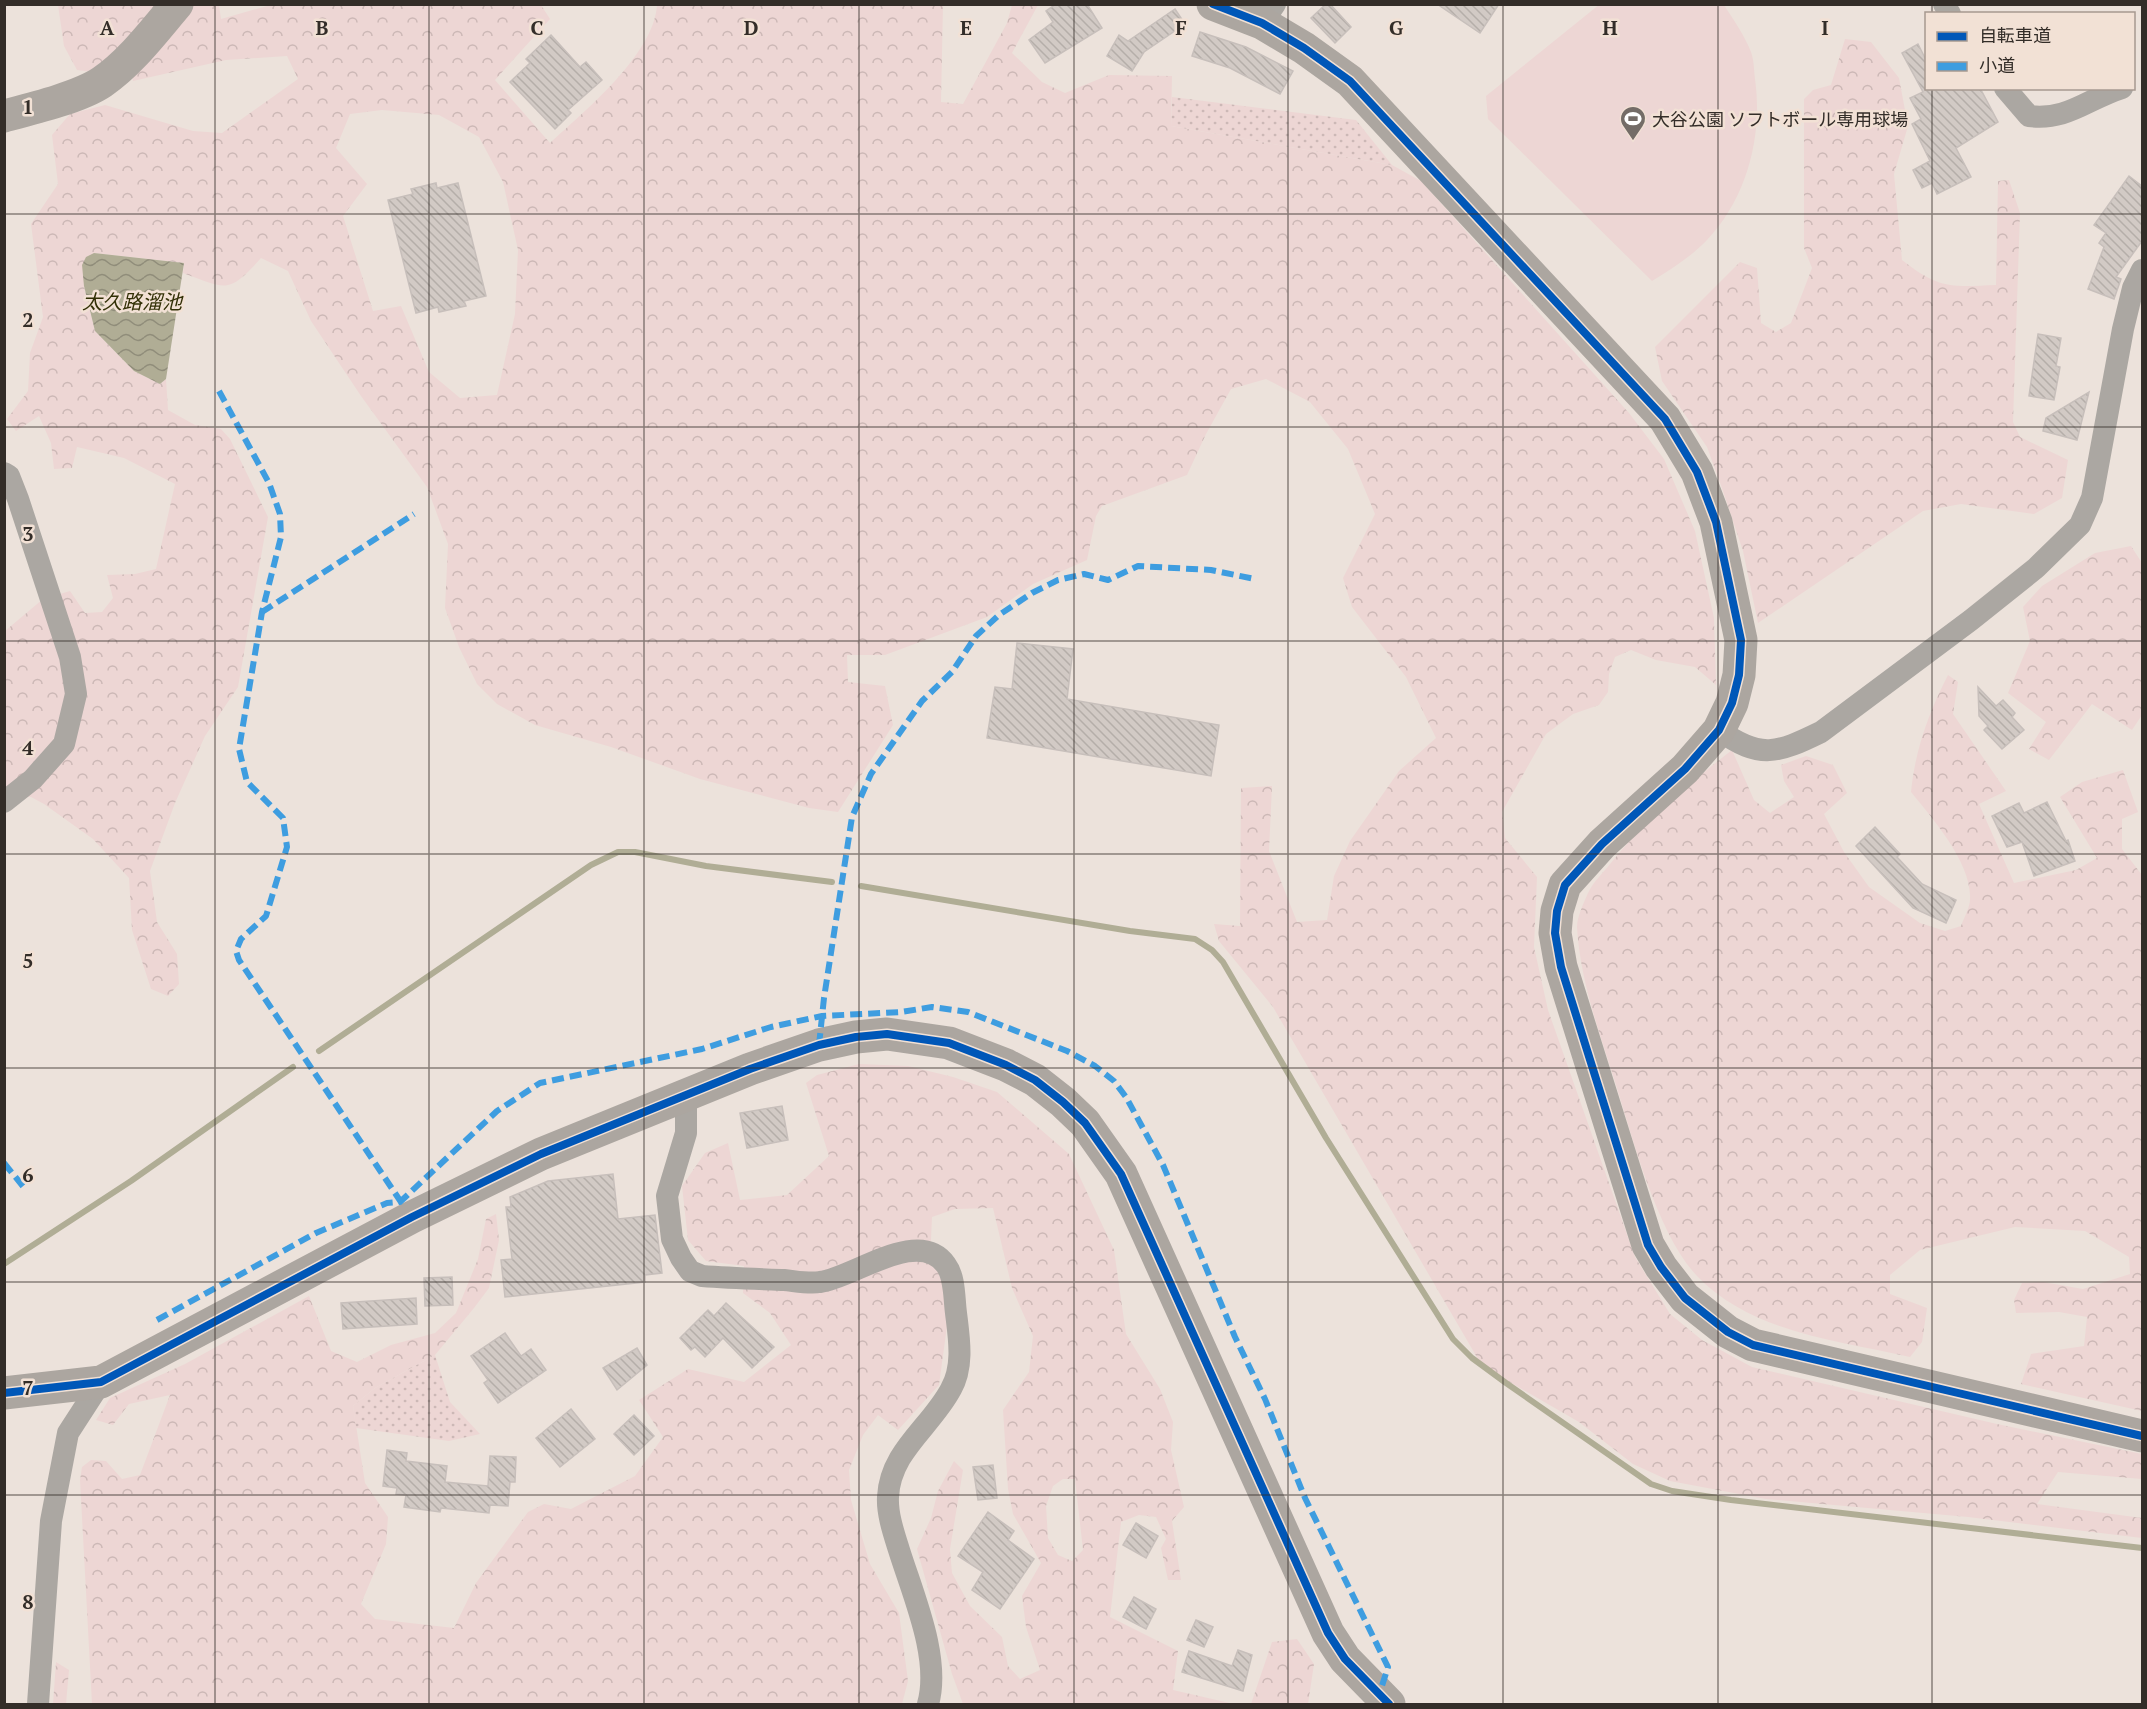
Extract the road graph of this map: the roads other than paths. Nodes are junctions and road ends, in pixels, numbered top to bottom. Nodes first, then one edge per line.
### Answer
1 (177, 4) edge
2 (1213, 4) edge
3 (1268, 14) edge
4 (2008, 90) edge
5 (2116, 90) edge
6 (4, 116) edge
7 (2142, 270) edge
8 (4, 473) edge
9 (1719, 730) junction
10 (4, 802) edge
11 (686, 1093) junction
12 (100, 1382) junction
13 (4, 1393) edge
14 (2142, 1436) edge
15 (38, 1704) edge
16 (928, 1704) edge
17 (1389, 1704) edge

1 - 6 street
2 - 3 street
3 - 9 street
4 - 5 street
7 - 9 street
8 - 10 street
9 - 14 street
11 - 12 street
11 - 16 street
11 - 17 street
12 - 13 street
12 - 15 street

